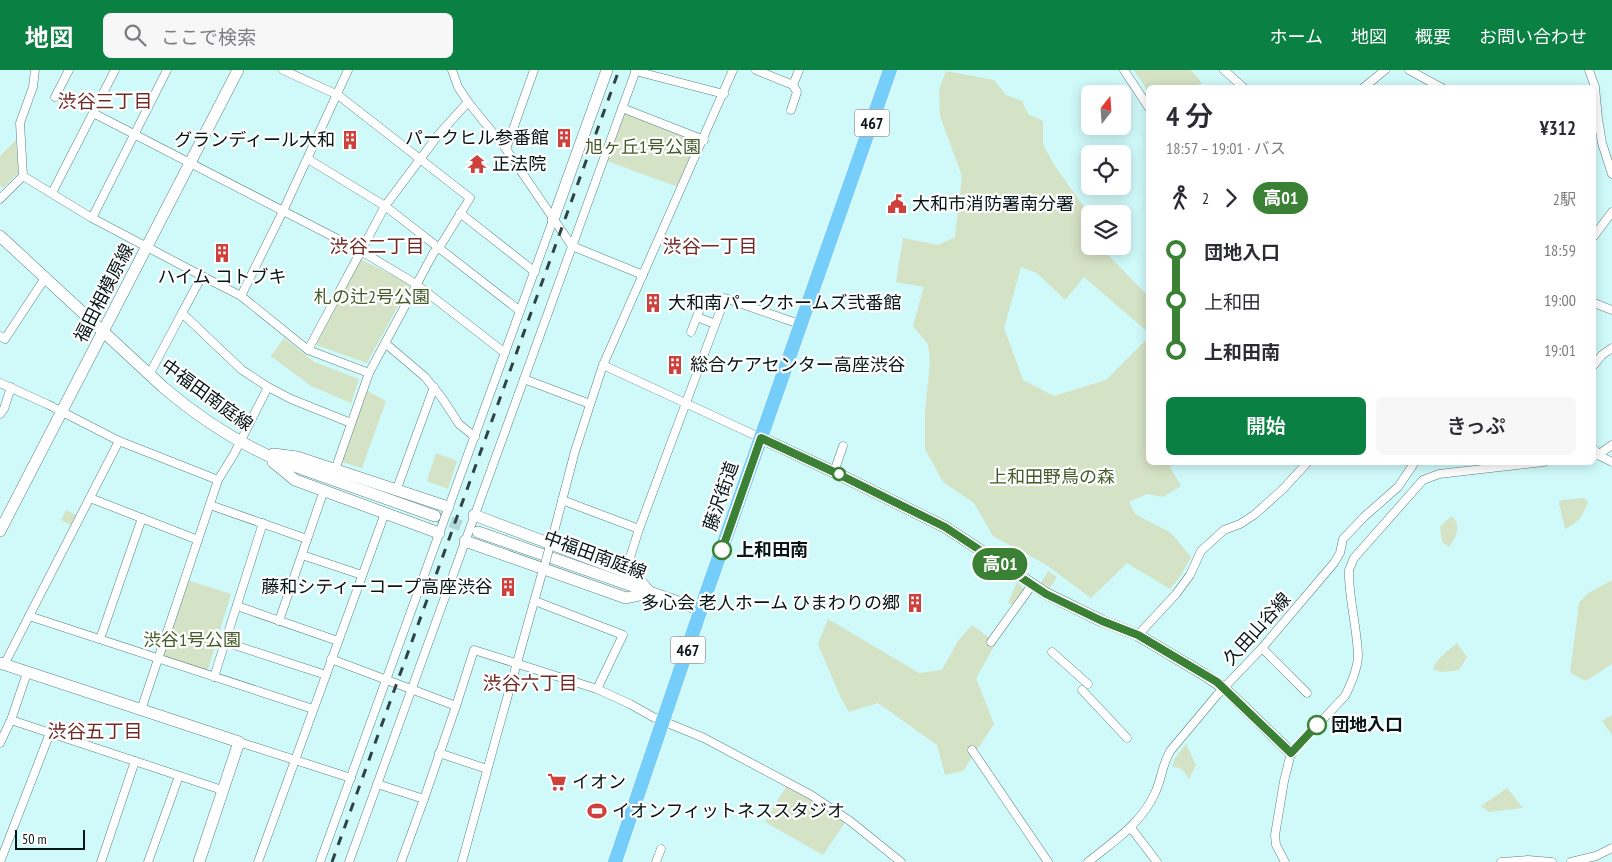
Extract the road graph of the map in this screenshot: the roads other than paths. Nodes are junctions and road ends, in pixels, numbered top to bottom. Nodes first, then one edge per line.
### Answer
1 (35, 70) edge
2 (69, 70) edge
3 (115, 70) edge
4 (167, 70) edge
5 (238, 70) edge
6 (283, 70) edge
7 (348, 70) edge
8 (452, 70) edge
9 (534, 70) edge
10 (607, 70) edge
11 (636, 70) edge
12 (734, 70) edge
13 (756, 70) edge
14 (799, 70) edge
15 (890, 70) edge
16 (1124, 70) edge
17 (1224, 70) edge
18 (1385, 70) edge
19 (1409, 70) edge
20 (1589, 70) edge
21 (793, 85) junction
22 (1241, 85) edge
23 (1367, 85) edge
24 (1436, 85) edge
25 (1594, 85) edge
26 (724, 94) junction
27 (338, 95) junction
28 (55, 97) dead end
29 (1596, 98) edge
30 (468, 102) junction
31 (1146, 103) edge
32 (622, 108) junction
33 (791, 110) dead end
34 (93, 113) junction
35 (134, 134) junction
36 (704, 140) junction
37 (506, 149) junction
38 (308, 159) junction
39 (420, 160) junction
40 (190, 163) junction
41 (1612, 174) edge
42 (23, 176) junction
43 (52, 193) junction
44 (0, 199) edge
45 (385, 206) junction
46 (283, 211) junction
47 (1612, 212) edge
48 (460, 213) junction
49 (92, 218) junction
50 (553, 220) junction
51 (1596, 233) edge
52 (0, 236) edge
53 (572, 246) junction
54 (147, 248) junction
55 (438, 248) junction
56 (361, 251) junction
57 (534, 272) junction
58 (202, 276) junction
59 (643, 276) junction
60 (45, 278) junction
61 (416, 284) junction
62 (242, 296) junction
63 (703, 301) dead end
64 (1596, 304) edge
65 (520, 310) junction
66 (1612, 310) edge
67 (182, 313) junction
68 (697, 317) junction
69 (715, 324) junction
70 (802, 325) junction
71 (104, 332) junction
72 (691, 332) dead end
73 (0, 336) edge
74 (385, 343) junction
75 (1612, 348) edge
76 (308, 350) junction
77 (505, 353) junction
78 (1596, 362) edge
79 (603, 365) junction
80 (370, 373) junction
81 (149, 375) junction
82 (524, 379) junction
83 (0, 384) edge
84 (268, 387) junction
85 (434, 387) junction
86 (11, 388) junction
87 (686, 403) junction
88 (590, 404) junction
89 (62, 412) junction
90 (0, 414) edge
91 (351, 423) junction
92 (474, 437) junction
93 (761, 438) junction
94 (119, 441) junction
95 (240, 441) junction
96 (1612, 445) edge
97 (843, 446) dead end
98 (259, 452) junction
99 (1596, 453) edge
100 (1596, 454) edge
101 (1612, 462) edge
102 (1305, 465) edge
103 (1413, 465) edge
104 (1518, 465) edge
105 (335, 470) junction
106 (834, 472) junction
107 (218, 480) junction
108 (324, 490) junction
109 (396, 491) junction
110 (90, 498) junction
111 (562, 500) junction
112 (210, 505) junction
113 (448, 507) junction
114 (385, 513) junction
115 (474, 515) junction
116 (434, 516) tunnel mouth
117 (142, 518) junction
118 (263, 523) junction
119 (640, 529) junction
120 (0, 531) edge
121 (478, 532) tunnel mouth
122 (439, 533) junction
123 (307, 539) junction
124 (198, 540) junction
125 (465, 541) junction
126 (550, 547) junction
127 (302, 555) junction
128 (544, 566) junction
129 (627, 567) dead end
130 (362, 575) junction
131 (1032, 585) junction
132 (650, 593) junction
133 (535, 601) junction
134 (237, 606) junction
135 (701, 610) junction
136 (29, 616) junction
137 (279, 621) junction
138 (1138, 635) junction
139 (100, 639) junction
140 (338, 641) junction
141 (225, 642) junction
142 (991, 642) dead end
143 (1262, 648) junction
144 (1052, 652) dead end
145 (158, 658) junction
146 (331, 659) junction
147 (2, 664) edge
148 (516, 664) junction
149 (27, 673) junction
150 (326, 675) junction
151 (214, 677) junction
152 (387, 680) junction
153 (1088, 684) dead end
154 (1224, 688) junction
155 (412, 689) junction
156 (597, 690) junction
157 (1082, 690) dead end
158 (1307, 693) dead end
159 (456, 706) junction
160 (313, 709) junction
161 (141, 710) junction
162 (11, 720) junction
163 (663, 721) junction
164 (50, 733) junction
165 (1126, 738) dead end
166 (239, 742) junction
167 (0, 743) edge
168 (972, 750) dead end
169 (440, 753) junction
170 (1291, 753) junction
171 (294, 760) junction
172 (135, 761) junction
173 (487, 769) junction
174 (178, 776) junction
175 (352, 778) junction
176 (378, 784) junction
177 (222, 790) junction
178 (424, 798) junction
179 (1130, 828) junction
180 (1612, 848) edge
181 (661, 849) dead end
182 (0, 862) edge
183 (101, 862) edge
184 (148, 862) edge
185 (199, 862) edge
186 (258, 862) edge
187 (320, 862) edge
188 (349, 862) edge
189 (401, 862) edge
190 (462, 862) edge
191 (615, 862) edge
192 (656, 862) edge
193 (901, 862) edge
194 (1048, 862) edge
195 (1088, 862) edge
196 (1157, 862) edge
197 (1285, 862) edge
198 (1501, 862) edge
199 (1552, 862) edge
200 (1571, 862) edge

1 - 42 street
2 - 28 street
3 - 34 street
4 - 35 street
5 - 40 street, 福田相模原線
6 - 27 street
7 - 27 street
8 - 30 street
9 - 37 street
10 - 50 street
11 - 26 street
11 - 32 street
12 - 26 street
13 - 21 street
14 - 21 street
15 - 70 highway, 藤沢街道 / 467
16 - 31 street
17 - 22 street
18 - 23 street
19 - 24 street
20 - 25 street
21 - 33 street
26 - 36 street
27 - 38 street
27 - 39 street
29 - 41 street
30 - 37 street
30 - 39 street
32 - 36 street
32 - 53 street
34 - 35 street
34 - 43 street
35 - 40 street
35 - 49 street
36 - 59 street
37 - 50 street
38 - 45 street
38 - 46 street
39 - 45 street
39 - 48 street
40 - 46 street
40 - 54 street, 福田相模原線
42 - 43 street
42 - 44 street
43 - 49 street
45 - 55 street
45 - 56 street
46 - 56 street
46 - 62 street
47 - 51 street
48 - 55 street
48 - 57 street
49 - 54 street
50 - 53 street
50 - 57 street
52 - 60 street, 中福田南庭線
53 - 59 street
53 - 82 street
54 - 58 street
54 - 71 street, 福田相模原線
55 - 61 street
55 - 65 street
56 - 61 street
56 - 76 street
57 - 65 street
58 - 62 street
58 - 67 street
59 - 79 street
60 - 71 street, 中福田南庭線
60 - 73 street
61 - 74 street
61 - 77 street
62 - 76 street
63 - 68 street
64 - 66 street
65 - 77 street
67 - 81 street
67 - 84 street
68 - 69 street
68 - 72 street
69 - 70 street
69 - 87 street
70 - 93 highway, 藤沢街道 / 467
71 - 81 street, 中福田南庭線
71 - 89 street, 福田相模原線
74 - 80 street
74 - 85 street
75 - 78 street
76 - 80 street
77 - 92 street
79 - 87 street
79 - 88 street
80 - 91 street
81 - 95 street, 中福田南庭線
82 - 88 street
82 - 115 street
83 - 86 street
84 - 91 street
84 - 95 street
85 - 92 street
85 - 109 street
86 - 89 street
86 - 90 street
87 - 93 street
87 - 119 street
88 - 111 street
89 - 94 street
89 - 120 street, 福田相模原線
91 - 105 street
92 - 113 street
93 - 106 street
93 - 135 highway, 藤沢街道 / 467
94 - 107 street
94 - 110 street
95 - 98 street, 中福田南庭線
95 - 107 street
96 - 99 street
97 - 106 street
98 - 105 street
98 - 108 street
98 - 116 street, 中福田南庭線
100 - 101 street
102 - 138 street
103 - 143 street, 久田山谷線
104 - 170 street
105 - 109 street
106 - 131 street
107 - 112 street
108 - 114 street
108 - 123 street
109 - 113 street
110 - 117 street
110 - 136 street
111 - 119 street
111 - 126 street
112 - 118 street
112 - 124 street
113 - 122 street
114 - 122 street
114 - 130 street
115 - 125 street
115 - 126 street
117 - 124 street
117 - 139 street
118 - 123 street
118 - 134 street
119 - 129 street
121 - 132 street, 中福田南庭線
122 - 152 street
123 - 127 street
124 - 145 street
125 - 128 street
125 - 155 street
126 - 128 street, bridge
126 - 132 street
127 - 130 street
127 - 137 street
128 - 132 street
128 - 133 street
130 - 140 street
131 - 138 street
131 - 142 street
132 - 135 street, 中福田南庭線
133 - 148 street
133 - 156 street
134 - 137 street
134 - 141 street
135 - 163 highway, 藤沢街道 / 467
136 - 139 street
136 - 147 street
137 - 140 street
138 - 154 street
139 - 145 street
140 - 146 street
141 - 150 street
141 - 151 street
143 - 154 street, 久田山谷線
143 - 158 street
144 - 153 street
145 - 151 street
145 - 161 street
146 - 150 street
146 - 152 street
147 - 149 street
148 - 156 street
148 - 159 street
148 - 173 street
149 - 161 street
149 - 162 street
150 - 160 street
151 - 160 street
152 - 155 street
152 - 175 street
154 - 170 street
154 - 179 street, 久田山谷線
155 - 159 street
155 - 176 street
156 - 163 street
157 - 165 street
159 - 169 street
160 - 171 street
161 - 166 street
162 - 164 street
162 - 167 street
163 - 191 highway, 藤沢街道 / 467
163 - 193 street
164 - 172 street
164 - 182 street
166 - 171 street
166 - 177 street
168 - 194 street
169 - 173 street
169 - 178 street
170 - 197 street
171 - 175 street
171 - 186 street
172 - 174 street
172 - 183 street
173 - 190 street
174 - 177 street
174 - 184 street
175 - 187 street
176 - 178 street
176 - 188 street
177 - 185 street
178 - 189 street
179 - 195 street, 久田山谷線
179 - 196 street
180 - 200 street
181 - 192 street
198 - 199 street

